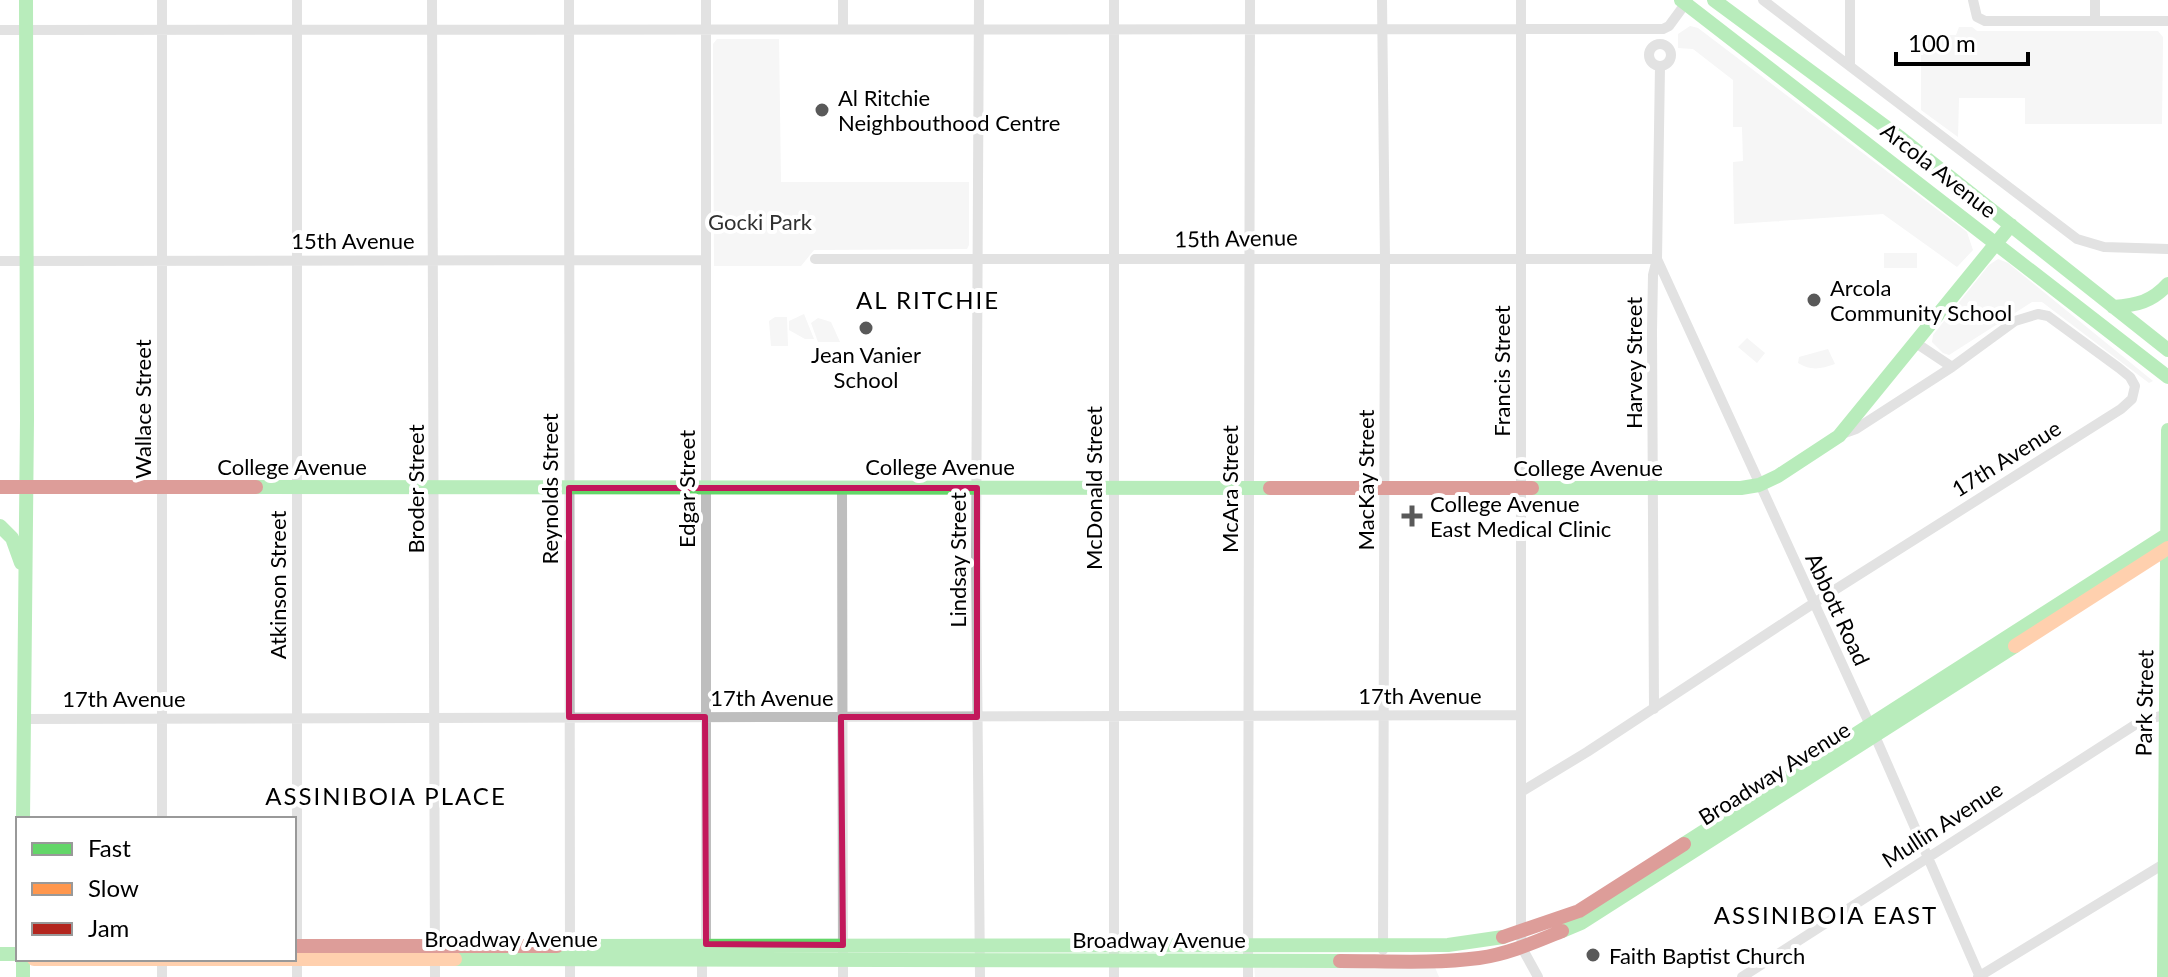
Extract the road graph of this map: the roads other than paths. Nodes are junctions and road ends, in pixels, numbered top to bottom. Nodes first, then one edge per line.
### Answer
1 (26, 0) edge
2 (162, 0) edge
3 (297, 0) edge
4 (432, 0) edge
5 (569, 0) edge
6 (706, 0) edge
7 (843, 0) edge
8 (979, 0) edge
9 (1114, 0) edge
10 (1250, 0) edge
11 (1382, 0) edge
12 (1521, 0) edge
13 (1714, 0) edge
14 (1763, 0) edge
15 (1850, 0) edge
16 (2095, 0) edge
17 (1685, 1) edge
18 (1973, 4) edge
19 (2095, 21) junction
20 (2168, 21) edge
21 (843, 28) junction
22 (1114, 28) junction
23 (979, 29) junction
24 (1250, 29) junction
25 (1382, 29) junction
26 (1521, 29) junction
27 (0, 30) edge
28 (26, 30) junction
29 (162, 30) junction
30 (297, 30) junction
31 (432, 30) junction
32 (569, 30) junction
33 (706, 30) junction
34 (1660, 66) dead end
35 (1850, 66) junction
36 (2011, 225) junction
37 (1997, 242) junction
38 (2168, 249) edge
39 (815, 259) dead end
40 (978, 259) junction
41 (1114, 259) junction
42 (1385, 259) junction
43 (1521, 259) junction
44 (1657, 259) junction
45 (298, 260) junction
46 (434, 260) junction
47 (568, 260) junction
48 (706, 260) junction
49 (1250, 260) junction
50 (0, 261) edge
51 (26, 261) junction
52 (163, 261) junction
53 (2168, 284) edge
54 (2113, 307) junction
55 (1916, 343) junction
56 (2168, 350) edge
57 (2095, 351) joint
58 (1952, 367) junction
59 (2168, 377) edge
60 (2168, 430) edge
61 (1839, 436) junction
62 (1759, 485) junction
63 (0, 487) edge
64 (27, 488) junction
65 (162, 488) junction
66 (297, 488) junction
67 (434, 488) junction
68 (569, 488) junction
69 (705, 488) junction
70 (842, 488) junction
71 (977, 488) junction
72 (1114, 488) junction
73 (1250, 489) junction
74 (1384, 489) junction
75 (1521, 489) junction
76 (1653, 489) junction
77 (0, 496) edge
78 (0, 526) edge
79 (2167, 541) edge
80 (24, 570) junction
81 (1814, 603) junction
82 (1654, 709) junction
83 (2167, 714) edge
84 (1521, 715) junction
85 (1113, 716) junction
86 (1250, 716) junction
87 (1385, 716) junction
88 (569, 717) junction
89 (705, 717) junction
90 (841, 717) junction
91 (977, 717) junction
92 (162, 718) junction
93 (297, 718) junction
94 (435, 718) junction
95 (23, 719) junction
96 (1872, 730) junction
97 (1521, 792) junction
98 (23, 817) edge
99 (162, 817) edge
100 (1927, 857) junction
101 (2166, 862) edge
102 (1522, 941) junction
103 (706, 944) junction
104 (1113, 944) junction
105 (1248, 944) junction
106 (843, 945) junction
107 (980, 945) junction
108 (296, 950) edge
109 (570, 952) junction
110 (435, 953) junction
111 (1383, 953) junction
112 (2166, 954) edge
113 (1248, 960) junction
114 (702, 961) junction
115 (843, 961) junction
116 (980, 961) junction
117 (1114, 969) edge
118 (297, 977) edge
119 (435, 977) edge
120 (570, 977) edge
121 (702, 977) edge
122 (843, 977) edge
123 (980, 977) edge
124 (1248, 977) edge
125 (1538, 977) edge
126 (1742, 977) edge
127 (1979, 977) edge
128 (2164, 977) edge

1 - 28 street
2 - 29 street, Wallace Street
3 - 30 street, Atkinson Street
4 - 31 street, Broder Street
5 - 32 street, Reynolds Street
6 - 33 street, Edgar Street
7 - 21 street
8 - 23 street, Lindsay Street
9 - 22 street, McDonald Street
10 - 24 street, McAra Street
11 - 25 street, MacKay Street
12 - 26 street, Francis Street
13 - 36 street, Arcola Avenue
14 - 35 street
15 - 35 street
16 - 19 street
17 - 26 street
17 - 37 street, Arcola Avenue
18 - 19 street
19 - 20 street
21 - 23 street
21 - 33 street
22 - 23 street
22 - 24 street
22 - 41 street, McDonald Street
23 - 40 street, Lindsay Street
24 - 25 street
24 - 49 street, McAra Street
25 - 26 street
25 - 42 street, MacKay Street
26 - 43 street, Francis Street
27 - 28 street
28 - 29 street
28 - 51 street
29 - 30 street
29 - 52 street, Wallace Street
30 - 31 street
30 - 45 street, Atkinson Street
31 - 32 street
31 - 46 street, Broder Street
32 - 33 street
32 - 47 street, Reynolds Street
33 - 48 street, Edgar Street
34 - 44 street, Harvey Street
35 - 38 street
36 - 37 street, College Avenue
36 - 54 street, Arcola Avenue
37 - 55 street, College Avenue
37 - 59 street, Arcola Avenue
39 - 40 street, 15th Avenue
40 - 41 street, 15th Avenue
40 - 71 street, Lindsay Street
41 - 49 street, 15th Avenue
41 - 72 street, McDonald Street
42 - 43 street, 15th Avenue
42 - 49 street, 15th Avenue
42 - 74 street, MacKay Street
43 - 44 street, 15th Avenue
43 - 75 street, Francis Street
44 - 62 street, Abbott Road
44 - 76 street, Harvey Street
45 - 46 street, 15th Avenue
45 - 52 street, 15th Avenue
45 - 66 street, Atkinson Street
46 - 47 street, 15th Avenue
46 - 67 street, Broder Street
47 - 48 street, 15th Avenue
47 - 68 street, Reynolds Street
48 - 69 street, Edgar Street
49 - 73 street, McAra Street
50 - 51 street, 15th Avenue
51 - 52 street, 15th Avenue
51 - 64 street
52 - 65 street, Wallace Street
53 - 54 street
54 - 56 street, Arcola Avenue
55 - 58 street
55 - 61 street, College Avenue
57 - 58 street, College Avenue
57 - 81 street, 17th Avenue
58 - 61 street, College Avenue
60 - 79 street, Park Street
61 - 62 street, College Avenue
62 - 76 street, College Avenue
62 - 81 street, Abbott Road
63 - 64 street, College Avenue
64 - 65 street, College Avenue
64 - 77 street, College Avenue
64 - 80 street
65 - 66 street, College Avenue
65 - 92 street, Wallace Street
66 - 67 street, College Avenue
66 - 93 street, Atkinson Street
67 - 68 street, College Avenue
67 - 94 street, Broder Street
68 - 69 street, College Avenue
68 - 88 street, Reynolds Street
69 - 70 street, College Avenue
69 - 89 street, Edgar Street
70 - 71 street, College Avenue
70 - 90 street
71 - 72 street, College Avenue
71 - 91 street, Lindsay Street
72 - 73 street, College Avenue
72 - 85 street, McDonald Street
73 - 74 street, College Avenue
73 - 86 street, McAra Street
74 - 75 street, College Avenue
74 - 87 street, MacKay Street
75 - 76 street, College Avenue
75 - 84 street, Francis Street
76 - 82 street, Harvey Street
78 - 80 street
79 - 83 street, Park Street
79 - 96 street, Broadway Avenue
80 - 95 street
81 - 82 street, 17th Avenue
81 - 96 street, Abbott Road
82 - 97 street, 17th Avenue
83 - 100 street, Mullin Avenue
83 - 101 street, Park Street
84 - 87 street, 17th Avenue
84 - 97 street, Francis Street
85 - 86 street, 17th Avenue
85 - 91 street, 17th Avenue
85 - 104 street, McDonald Street
86 - 87 street, 17th Avenue
86 - 105 street, McAra Street
87 - 111 street, MacKay Street
88 - 89 street, 17th Avenue
88 - 94 street, 17th Avenue
88 - 109 street, Reynolds Street
89 - 90 street, 17th Avenue
89 - 103 street, Edgar Street
90 - 91 street, 17th Avenue
90 - 106 street
91 - 107 street, Lindsay Street
92 - 93 street, 17th Avenue
92 - 95 street, 17th Avenue
92 - 99 street, Wallace Street
93 - 94 street, 17th Avenue
93 - 108 street, Atkinson Street
94 - 110 street, Broder Street
95 - 98 street
96 - 100 street, Abbott Road
96 - 102 street, Broadway Avenue
97 - 102 street, Francis Street
100 - 126 street, Mullin Avenue
100 - 127 street, Abbott Road
101 - 112 street, Park Street
101 - 127 street
102 - 111 street, Broadway Avenue
102 - 125 street
103 - 106 street, Broadway Avenue
103 - 109 street, Broadway Avenue
103 - 114 street, Edgar Street
104 - 105 street, Broadway Avenue
104 - 107 street, Broadway Avenue
104 - 117 street, McDonald Street
105 - 111 street, Broadway Avenue
105 - 113 street, McAra Street
106 - 107 street, Broadway Avenue
106 - 115 street
107 - 116 street, Lindsay Street
108 - 110 street, Broadway Avenue
108 - 118 street, Atkinson Street
109 - 110 street, Broadway Avenue
109 - 114 street, Broadway Avenue
109 - 120 street, Reynolds Street
110 - 119 street, Broder Street
111 - 113 street, Broadway Avenue
112 - 128 street, Park Street
113 - 117 street, Broadway Avenue
113 - 124 street, McAra Street
114 - 115 street, Broadway Avenue
114 - 121 street, Edgar Street
115 - 116 street, Broadway Avenue
115 - 122 street
116 - 117 street, Broadway Avenue
116 - 123 street, Lindsay Street

